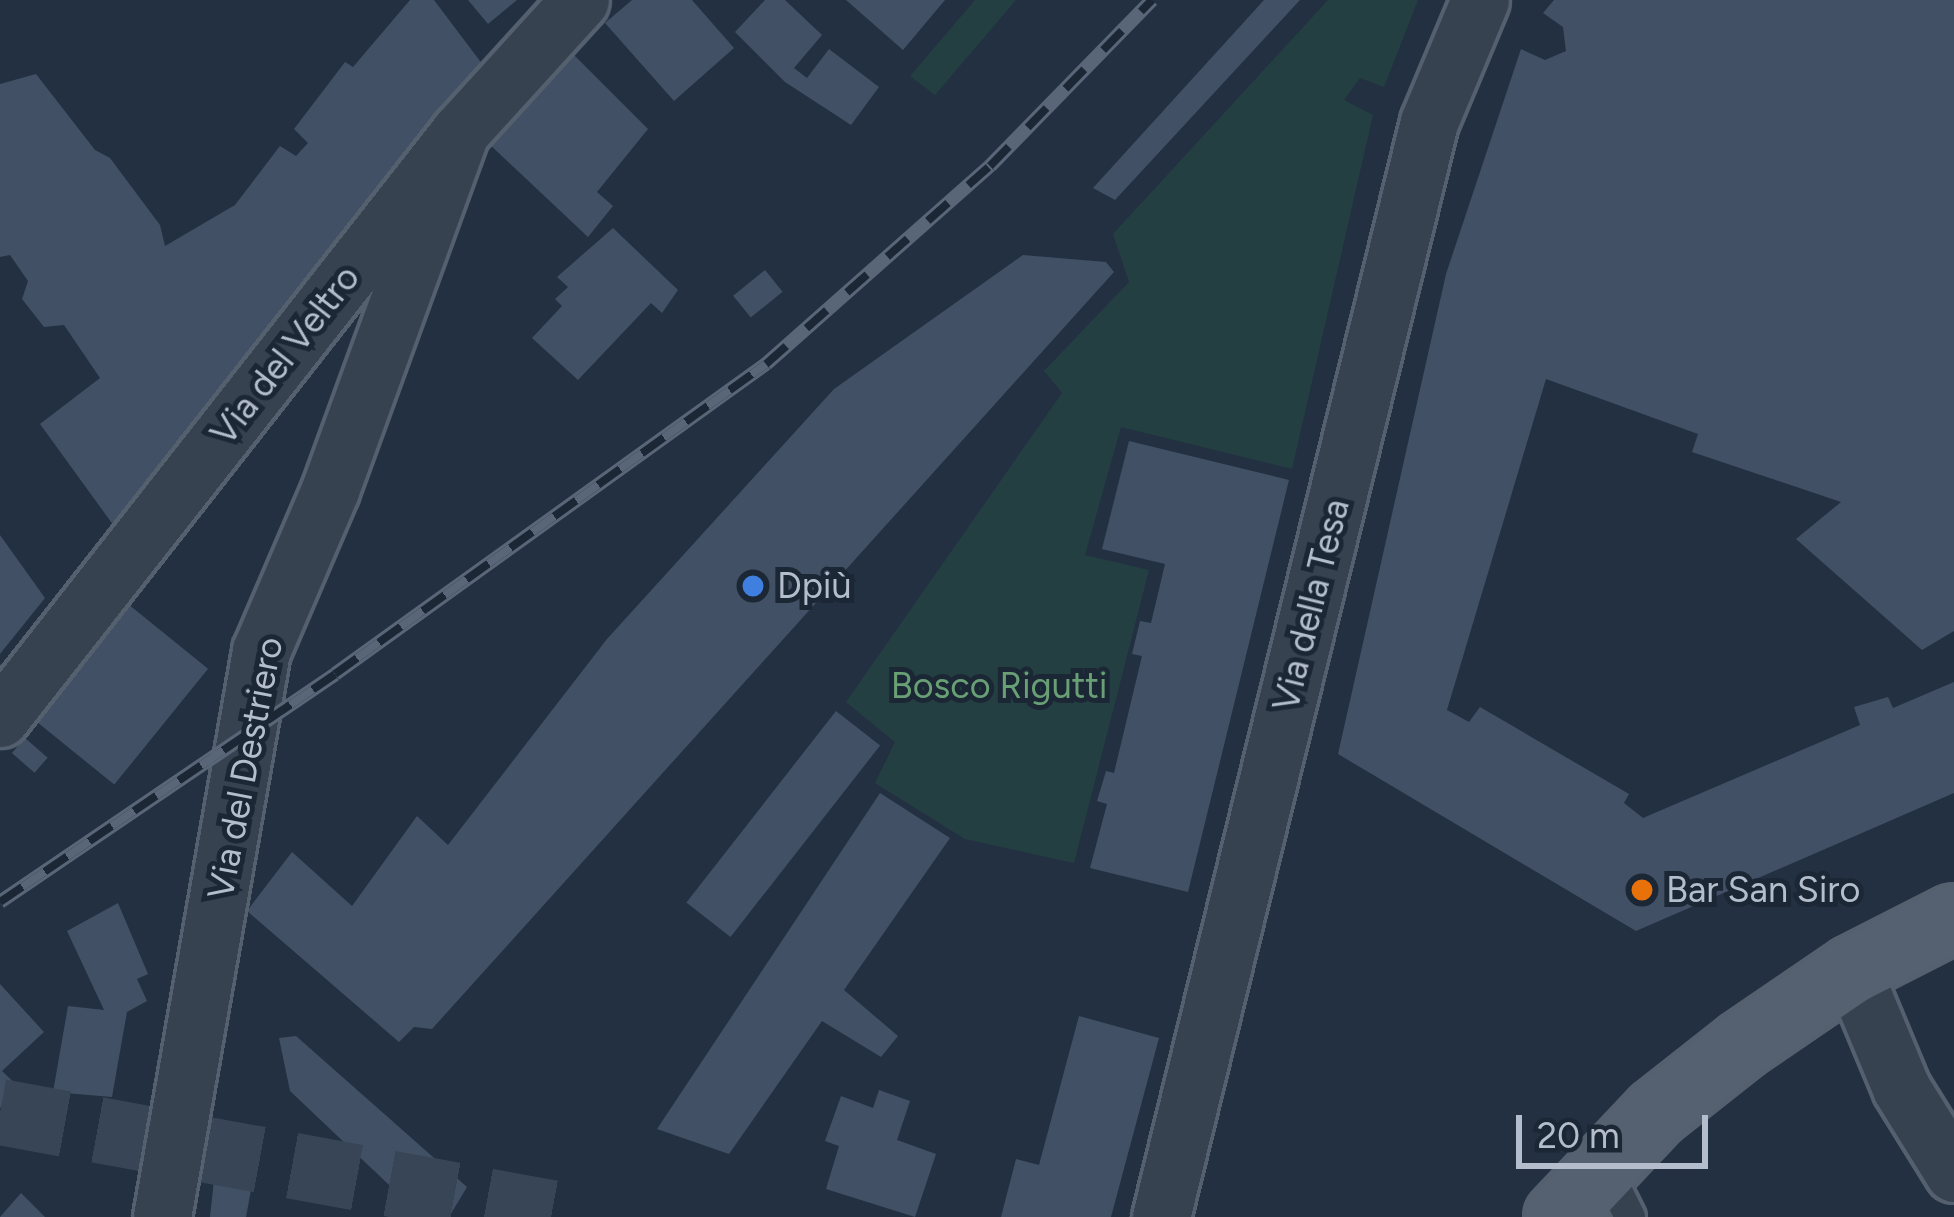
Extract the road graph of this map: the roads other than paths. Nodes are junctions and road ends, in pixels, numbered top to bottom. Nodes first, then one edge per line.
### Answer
1 (580, 0) edge
2 (1480, 0) edge
3 (460, 131) junction
4 (0, 718) edge
5 (1954, 918) edge
6 (1852, 970) junction
7 (1954, 1173) edge
8 (1617, 1191) edge
9 (162, 1217) edge
10 (1161, 1217) edge
11 (1558, 1217) edge

1 - 3 street, Via del Veltro
2 - 10 street, Via della Tesa
3 - 4 street, Via del Veltro
3 - 9 street, Via del Destriero
5 - 6 main road
6 - 7 street
6 - 8 main road
8 - 11 main road

